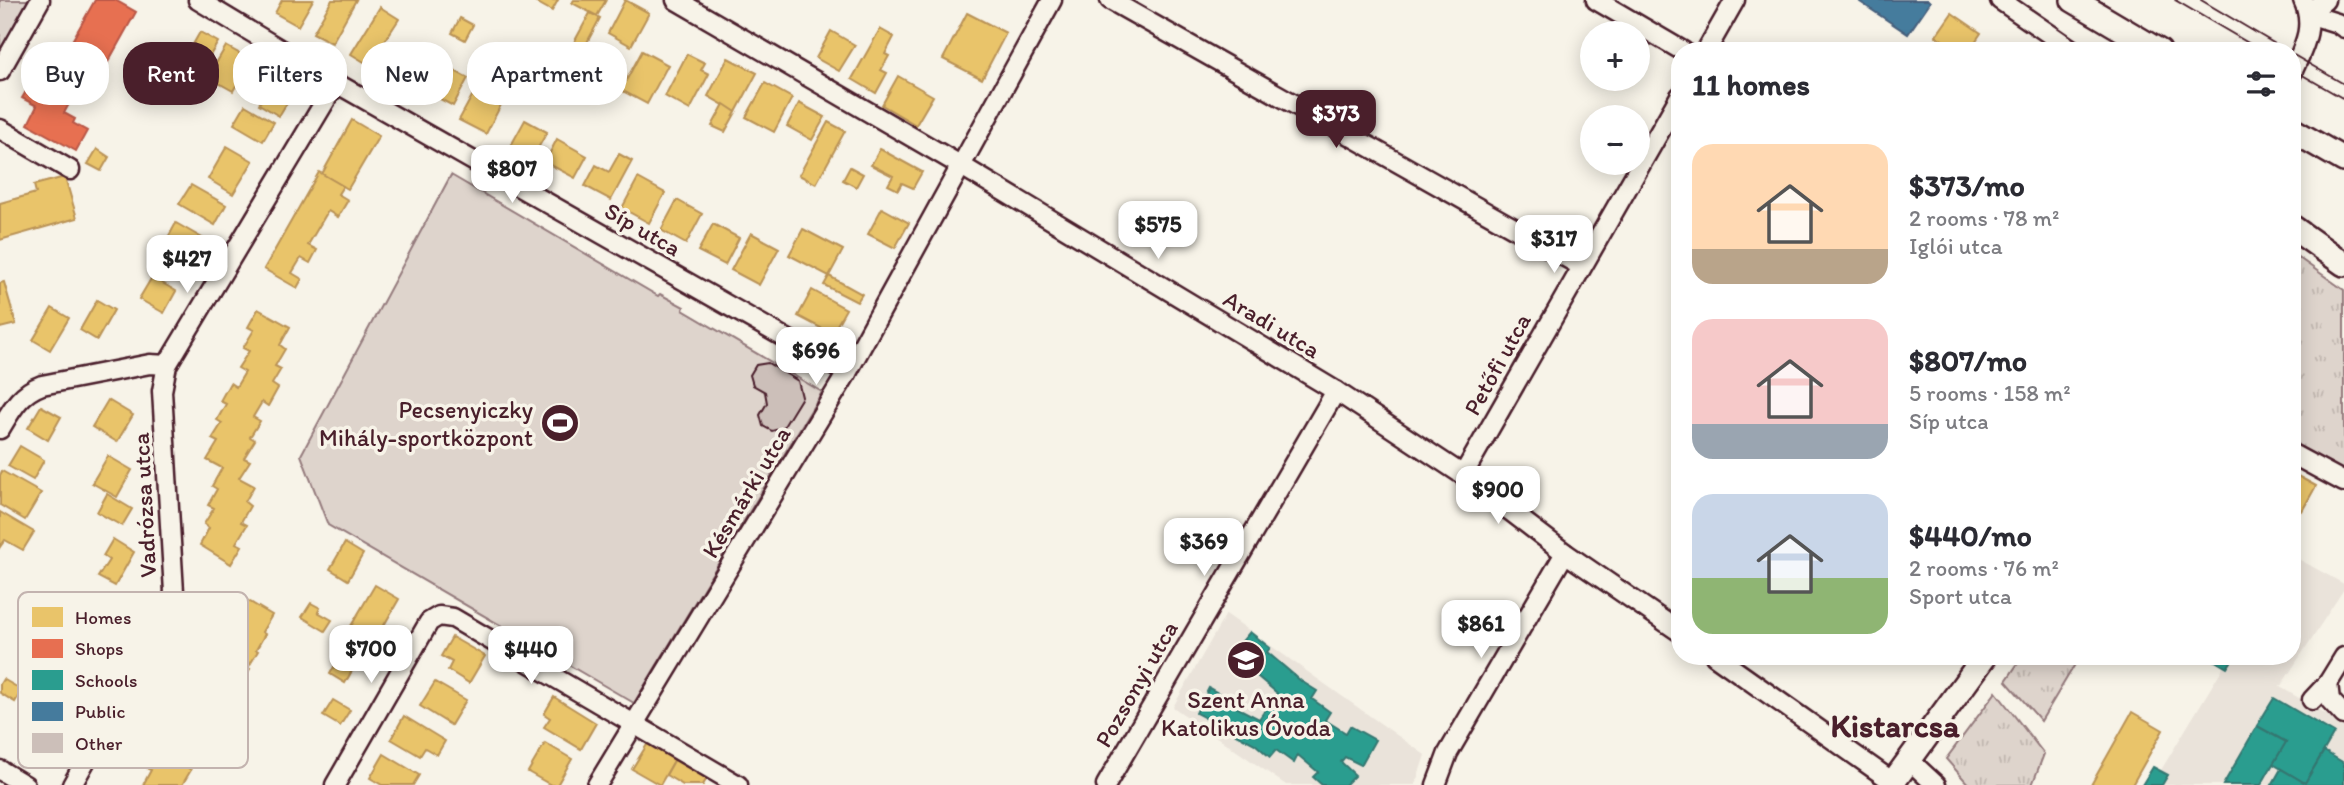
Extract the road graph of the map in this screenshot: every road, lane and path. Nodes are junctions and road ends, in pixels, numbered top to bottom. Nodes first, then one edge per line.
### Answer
1 (40, 0) edge
2 (198, 0) edge
3 (676, 0) edge
4 (1052, 0) edge
5 (1110, 0) edge
6 (1596, 0) edge
7 (1735, 0) edge
8 (2000, 0) edge
9 (2073, 0) edge
10 (2325, 0) edge
11 (2306, 7) edge
12 (2344, 28) edge
13 (268, 42) edge
14 (1711, 42) edge
15 (2058, 42) edge
16 (2144, 42) edge
17 (1671, 43) edge
18 (2301, 52) edge
19 (0, 71) edge
20 (347, 89) edge
21 (323, 105) edge
22 (1671, 111) edge
23 (0, 129) edge
24 (2301, 135) edge
25 (2344, 160) edge
26 (960, 165) junction
27 (71, 170) dead end
28 (2301, 233) edge
29 (2344, 264) edge
30 (1581, 266) junction
31 (167, 365) junction
32 (847, 373) junction
33 (1336, 391) junction
34 (0, 429) edge
35 (2301, 459) edge
36 (1463, 475) junction
37 (2344, 482) edge
38 (1565, 553) junction
39 (174, 592) edge
40 (1671, 626) edge
41 (2344, 657) edge
42 (1728, 665) edge
43 (1978, 665) edge
44 (2328, 683) junction
45 (2312, 701) dead end
46 (2344, 715) edge
47 (633, 724) junction
48 (1909, 761) junction
49 (82, 768) edge
50 (0, 770) edge
51 (1892, 784) edge
52 (25, 785) edge
53 (72, 785) edge
54 (335, 785) edge
55 (597, 785) edge
56 (738, 785) edge
57 (1106, 785) edge
58 (1436, 785) edge
59 (1936, 785) edge

1 - 19 street
2 - 13 street, Síp utca
3 - 26 street, Aradi utca
4 - 26 street, Késmárki utca
5 - 30 street
6 - 17 street
7 - 14 street
8 - 15 street
9 - 16 main road
10 - 11 street
11 - 12 street
11 - 18 street
20 - 32 street, Síp utca
21 - 31 street
22 - 30 street, Petőfi utca
23 - 27 street
24 - 25 main road
26 - 32 street, Késmárki utca
26 - 33 street, Aradi utca
28 - 29 main road
30 - 36 street, Petőfi utca
31 - 34 street
31 - 39 street, Vadrózsa utca
32 - 47 street, Késmárki utca
33 - 36 street, Aradi utca
33 - 57 street, Pozsonyi utca
35 - 37 street
36 - 38 street, Aradi utca
38 - 40 street, Aradi utca
38 - 58 street
41 - 44 street
42 - 51 street
43 - 48 main road
44 - 45 street
44 - 46 street
47 - 54 street
47 - 55 street, Késmárki utca
47 - 56 street
48 - 51 main road
48 - 59 street
49 - 53 street, Vadrózsa utca
50 - 52 street

